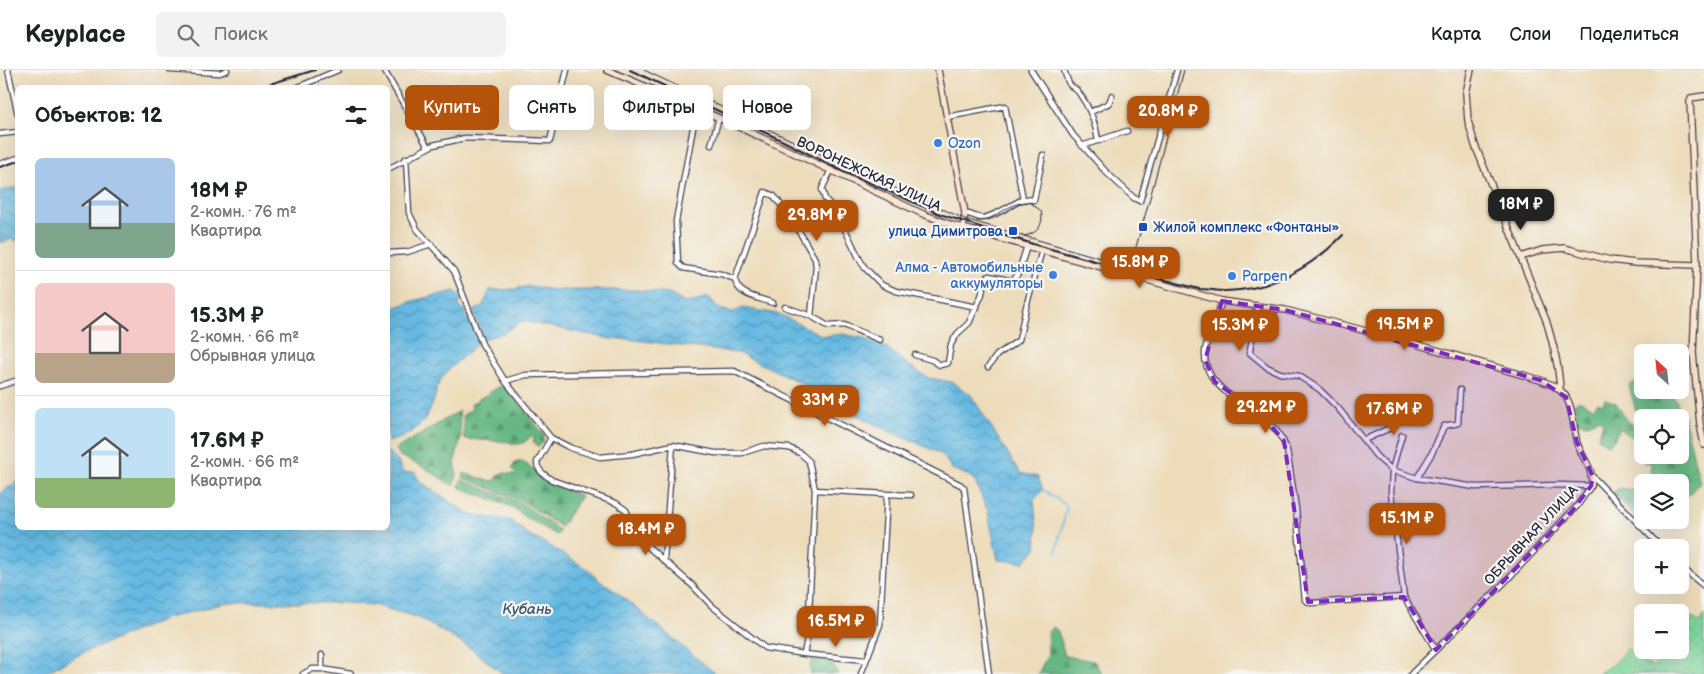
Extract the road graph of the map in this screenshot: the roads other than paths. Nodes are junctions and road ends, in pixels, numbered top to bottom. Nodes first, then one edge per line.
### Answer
1 (8, 70) edge
2 (170, 70) edge
3 (227, 70) edge
4 (338, 70) edge
5 (384, 70) edge
6 (566, 70) edge
7 (607, 70) edge
8 (938, 70) edge
9 (1031, 70) edge
10 (1064, 70) edge
11 (1177, 70) edge
12 (1472, 70) edge
13 (303, 85) edge
14 (642, 85) edge
15 (1112, 95) dead end
16 (1704, 96) edge
17 (15, 102) edge
18 (1092, 112) junction
19 (713, 115) edge
20 (947, 116) junction
21 (719, 118) junction
22 (693, 130) edge
23 (1127, 131) dead end
24 (15, 132) edge
25 (0, 134) edge
26 (1098, 141) junction
27 (711, 145) dead end
28 (1082, 146) junction
29 (428, 147) junction
30 (1043, 156) dead end
31 (406, 158) junction
32 (15, 159) edge
33 (0, 164) edge
34 (390, 168) edge
35 (832, 170) junction
36 (1023, 199) junction
37 (965, 213) junction
38 (963, 228) junction
39 (431, 244) junction
40 (1027, 246) junction
41 (1042, 250) junction
42 (390, 253) edge
43 (1521, 257) junction
44 (1697, 265) junction
45 (735, 279) junction
46 (1222, 302) junction
47 (773, 303) dead end
48 (785, 307) dead end
49 (977, 307) junction
50 (1258, 307) junction
51 (811, 316) junction
52 (880, 340) dead end
53 (915, 355) dead end
54 (988, 367) dead end
55 (15, 381) edge
56 (505, 381) junction
57 (0, 386) edge
58 (1460, 390) dead end
59 (1560, 390) junction
60 (1393, 410) dead end
61 (1402, 435) dead end
62 (551, 438) junction
63 (1364, 440) junction
64 (673, 445) junction
65 (1704, 445) edge
66 (1392, 470) junction
67 (1593, 477) junction
68 (1417, 478) junction
69 (1591, 486) junction
70 (814, 490) junction
71 (888, 494) junction
72 (911, 495) dead end
73 (1653, 539) edge
74 (664, 559) junction
75 (1689, 575) edge
76 (1704, 586) edge
77 (1404, 597) junction
78 (1436, 650) junction
79 (804, 654) junction
80 (322, 655) dead end
81 (866, 660) junction
82 (322, 669) junction
83 (304, 674) edge
84 (351, 674) edge
85 (861, 674) edge
86 (989, 674) edge
87 (1411, 674) edge

1 - 17 street
2 - 3 street
4 - 13 street
5 - 29 street
6 - 29 street
7 - 14 street, ВОРОНЕЖСКАЯ УЛИЦА
8 - 20 street
9 - 28 street
10 - 18 street
11 - 28 street
12 - 43 street
15 - 18 street
16 - 44 street
18 - 26 street
19 - 21 street, ВОРОНЕЖСКАЯ УЛИЦА
20 - 36 street
20 - 37 street
21 - 27 street
21 - 35 street, ВОРОНЕЖСКАЯ УЛИЦА
22 - 45 street
23 - 26 street
24 - 25 street
26 - 28 street
29 - 31 street
30 - 36 street
31 - 34 street
31 - 39 street
32 - 33 street
35 - 38 street, ВОРОНЕЖСКАЯ УЛИЦА
35 - 49 street
36 - 37 street
37 - 38 street
38 - 40 street, ВОРОНЕЖСКАЯ УЛИЦА
39 - 42 street
39 - 56 street
40 - 41 street, ВОРОНЕЖСКАЯ УЛИЦА
40 - 49 street
41 - 46 street, ВОРОНЕЖСКАЯ УЛИЦА
41 - 54 street
43 - 44 street
43 - 59 street
44 - 65 street
45 - 47 street
45 - 51 street
46 - 50 street, ВОРОНЕЖСКАЯ УЛИЦА
46 - 77 street
48 - 51 street
49 - 53 street
50 - 59 street, ВОРОНЕЖСКАЯ УЛИЦА
50 - 63 street, ОБРЫВНАЯ УЛИЦА
51 - 52 street
55 - 57 street
56 - 62 street
56 - 86 street
58 - 68 street
59 - 67 street
60 - 63 street
61 - 66 street
62 - 64 street
62 - 74 street
63 - 66 street, ОБРЫВНАЯ УЛИЦА
64 - 70 street
64 - 74 street
66 - 68 street, ОБРЫВНАЯ УЛИЦА
66 - 77 street
67 - 69 street
67 - 73 street
68 - 69 street, ОБРЫВНАЯ УЛИЦА
69 - 78 street, ОБРЫВНАЯ УЛИЦА
70 - 71 street
70 - 79 street
71 - 72 street
71 - 81 street
74 - 79 street
75 - 76 street
77 - 78 street
78 - 87 street, ОБРЫВНАЯ УЛИЦА
79 - 81 street
80 - 82 street
81 - 85 street
82 - 83 street
82 - 84 street

